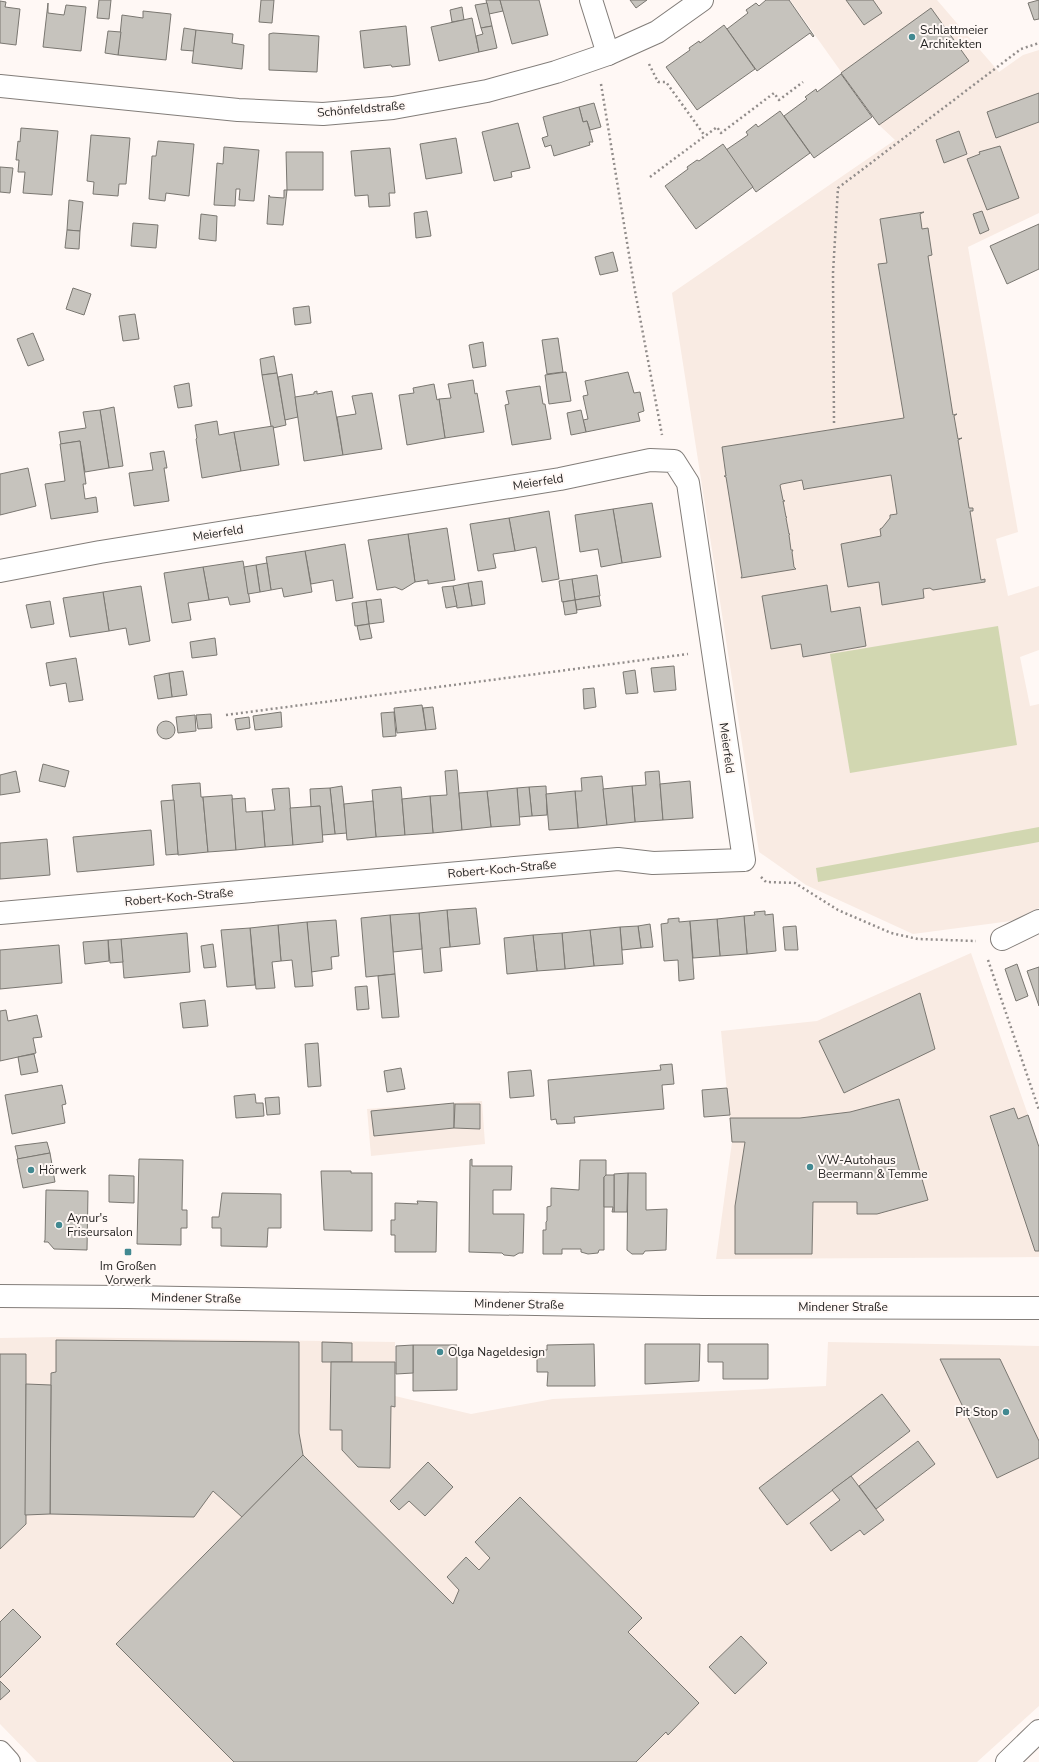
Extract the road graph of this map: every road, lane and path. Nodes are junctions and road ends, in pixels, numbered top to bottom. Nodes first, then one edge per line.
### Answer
1 (591, 0) edge
2 (702, 0) edge
3 (637, 42) junction
4 (1039, 43) edge
5 (608, 54) junction
6 (803, 82) dead end
7 (0, 86) edge
8 (705, 136) junction
9 (650, 177) dead end
10 (834, 423) dead end
11 (674, 461) junction
12 (0, 571) edge
13 (712, 651) junction
14 (226, 715) dead end
15 (744, 860) junction
16 (0, 913) edge
17 (1039, 921) edge
18 (992, 940) joint
19 (987, 955) dead end
20 (1039, 1110) edge
21 (0, 1295) edge
22 (1039, 1308) edge
23 (1039, 1731) edge
24 (0, 1752) edge
25 (10, 1762) edge
26 (1007, 1762) edge

1 - 5 street
2 - 3 street, Schönfeldstraße
3 - 5 street, Schönfeldstraße
3 - 8 path
4 - 10 path
5 - 7 street, Schönfeldstraße
5 - 11 path
6 - 8 path
8 - 9 path
11 - 12 street, Meierfeld
11 - 13 street, Meierfeld
13 - 14 path
13 - 15 street, Meierfeld
15 - 16 street, Robert-Koch-Straße
15 - 18 path
17 - 18 street
19 - 20 path
21 - 22 street, Mindener Straße
23 - 26 street
24 - 25 street

